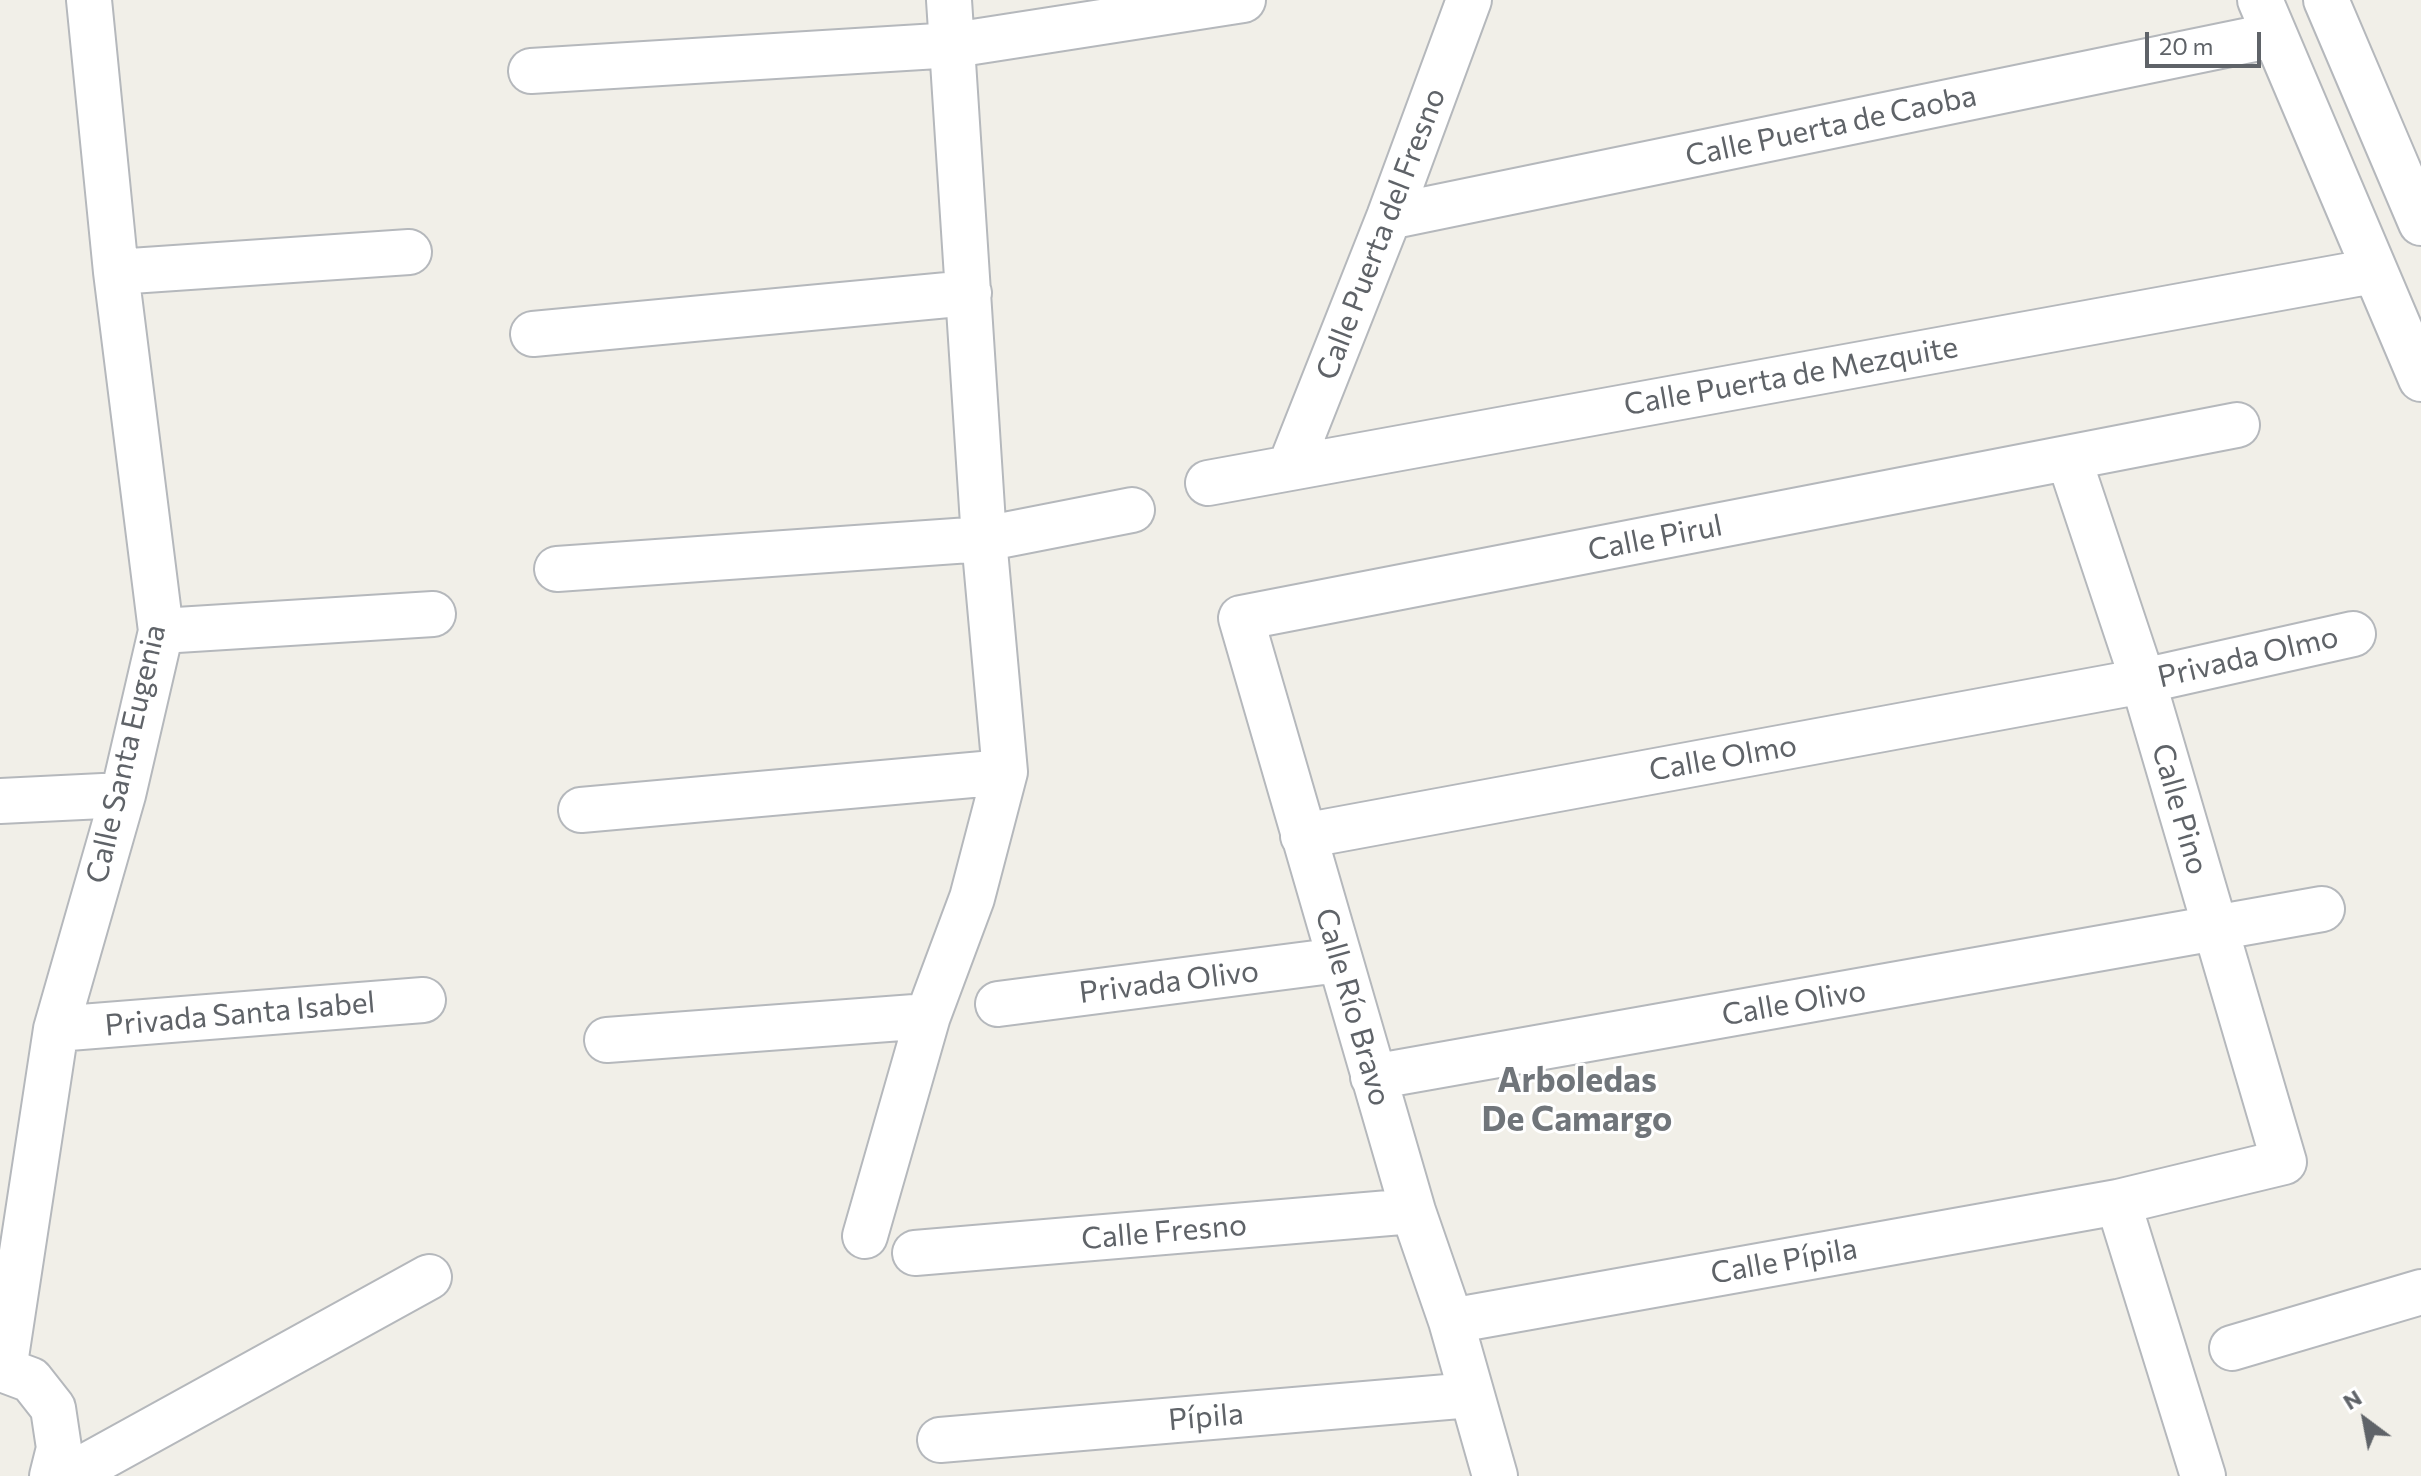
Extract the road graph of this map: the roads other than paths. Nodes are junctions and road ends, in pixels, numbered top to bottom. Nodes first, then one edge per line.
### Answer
1 (89, 0) edge
2 (949, 0) edge
3 (1243, 0) edge
4 (1469, 0) edge
5 (2326, 0) edge
6 (2267, 18) edge
7 (954, 45) junction
8 (531, 71) dead end
9 (1389, 217) junction
10 (2421, 223) edge
11 (409, 252) dead end
12 (2373, 271) junction
13 (116, 272) junction
14 (969, 293) junction
15 (533, 334) dead end
16 (2421, 379) edge
17 (2237, 425) dead end
18 (2069, 459) junction
19 (1290, 467) junction
20 (1208, 483) dead end
21 (1132, 510) dead end
22 (984, 539) junction
23 (557, 569) dead end
24 (433, 614) dead end
25 (1241, 618) joint
26 (161, 631) junction
27 (2353, 634) dead end
28 (2143, 681) junction
29 (1005, 772) junction
30 (123, 795) junction
31 (0, 801) edge
32 (581, 810) dead end
33 (1303, 836) junction
34 (2322, 909) dead end
35 (2215, 928) junction
36 (1339, 960) junction
37 (423, 1000) dead end
38 (998, 1004) dead end
39 (928, 1016) junction
40 (56, 1029) junction
41 (607, 1040) dead end
42 (1373, 1077) junction
43 (2284, 1162) joint
44 (2118, 1202) junction
45 (1413, 1211) junction
46 (865, 1236) dead end
47 (915, 1253) dead end
48 (429, 1277) dead end
49 (2421, 1292) edge
50 (1451, 1321) junction
51 (2232, 1348) dead end
52 (2, 1370) edge
53 (1471, 1395) junction
54 (940, 1440) dead end
55 (52, 1476) edge
56 (68, 1476) edge
57 (1495, 1476) edge
58 (2203, 1476) edge

1 - 13 street, Calle Santa Eugenia
2 - 7 street
3 - 7 street
4 - 9 street, Calle Puerta del Fresno
5 - 10 street
6 - 9 street, Calle Puerta de Caoba
6 - 12 street
7 - 8 street
7 - 14 street
9 - 19 street, Calle Puerta del Fresno
11 - 13 street
12 - 16 street
12 - 19 street, Calle Puerta de Mezquite
13 - 26 street, Calle Santa Eugenia
14 - 15 street
14 - 22 street
17 - 18 street, Calle Pirul
18 - 25 street, Calle Pirul
18 - 28 street, Calle Pino
19 - 20 street, Calle Puerta de Mezquite
21 - 22 street
22 - 23 street
22 - 29 street
24 - 26 street
25 - 33 street, Calle Río Bravo
26 - 30 street, Calle Santa Eugenia
27 - 28 street, Privada Olmo
28 - 33 street, Calle Olmo
28 - 35 street, Calle Pino
29 - 32 street
29 - 39 street
30 - 31 street
30 - 40 street, Calle Santa Eugenia
33 - 36 street, Calle Río Bravo
34 - 35 street
35 - 42 street, Calle Olivo
35 - 43 street, Calle Pino
36 - 38 street, Privada Olivo
36 - 42 street, Calle Río Bravo
37 - 40 street, Privada Santa Isabel
39 - 41 street
39 - 46 street
40 - 52 street, Calle Santa Eugenia
42 - 45 street, Calle Río Bravo
43 - 44 street, Calle Pípila
44 - 50 street, Calle Pípila
44 - 58 street
45 - 47 street, Calle Fresno
45 - 50 street, Calle Río Bravo
48 - 56 street
49 - 51 street
50 - 53 street, Calle Río Bravo
52 - 55 street, Calle Santa Eugenia
53 - 54 street, Pípila
53 - 57 street, Calle Río Bravo

